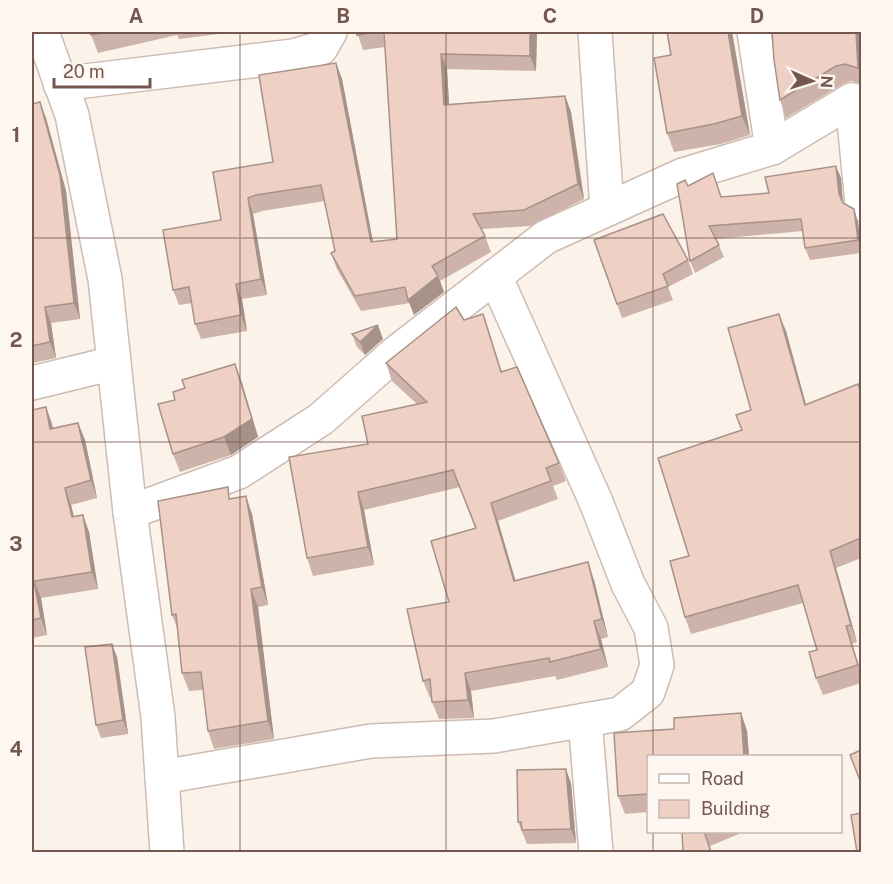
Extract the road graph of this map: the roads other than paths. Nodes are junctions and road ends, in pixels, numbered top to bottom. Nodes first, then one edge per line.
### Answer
1 (42, 32) edge
2 (330, 32) edge
3 (595, 32) edge
4 (754, 32) edge
5 (60, 84) junction
6 (857, 102) edge
7 (772, 148) junction
8 (861, 204) edge
9 (607, 209) junction
10 (495, 276) junction
11 (114, 363) junction
12 (32, 383) edge
13 (130, 512) junction
14 (585, 720) junction
15 (162, 777) junction
16 (167, 852) edge
17 (596, 852) edge

1 - 5 street
2 - 5 street
3 - 9 street
4 - 7 street
5 - 11 street
6 - 7 street
6 - 8 street
7 - 9 street
9 - 10 street
10 - 13 street
10 - 14 street
11 - 12 street
11 - 13 street
13 - 15 street
14 - 15 street
14 - 17 street
15 - 16 street

